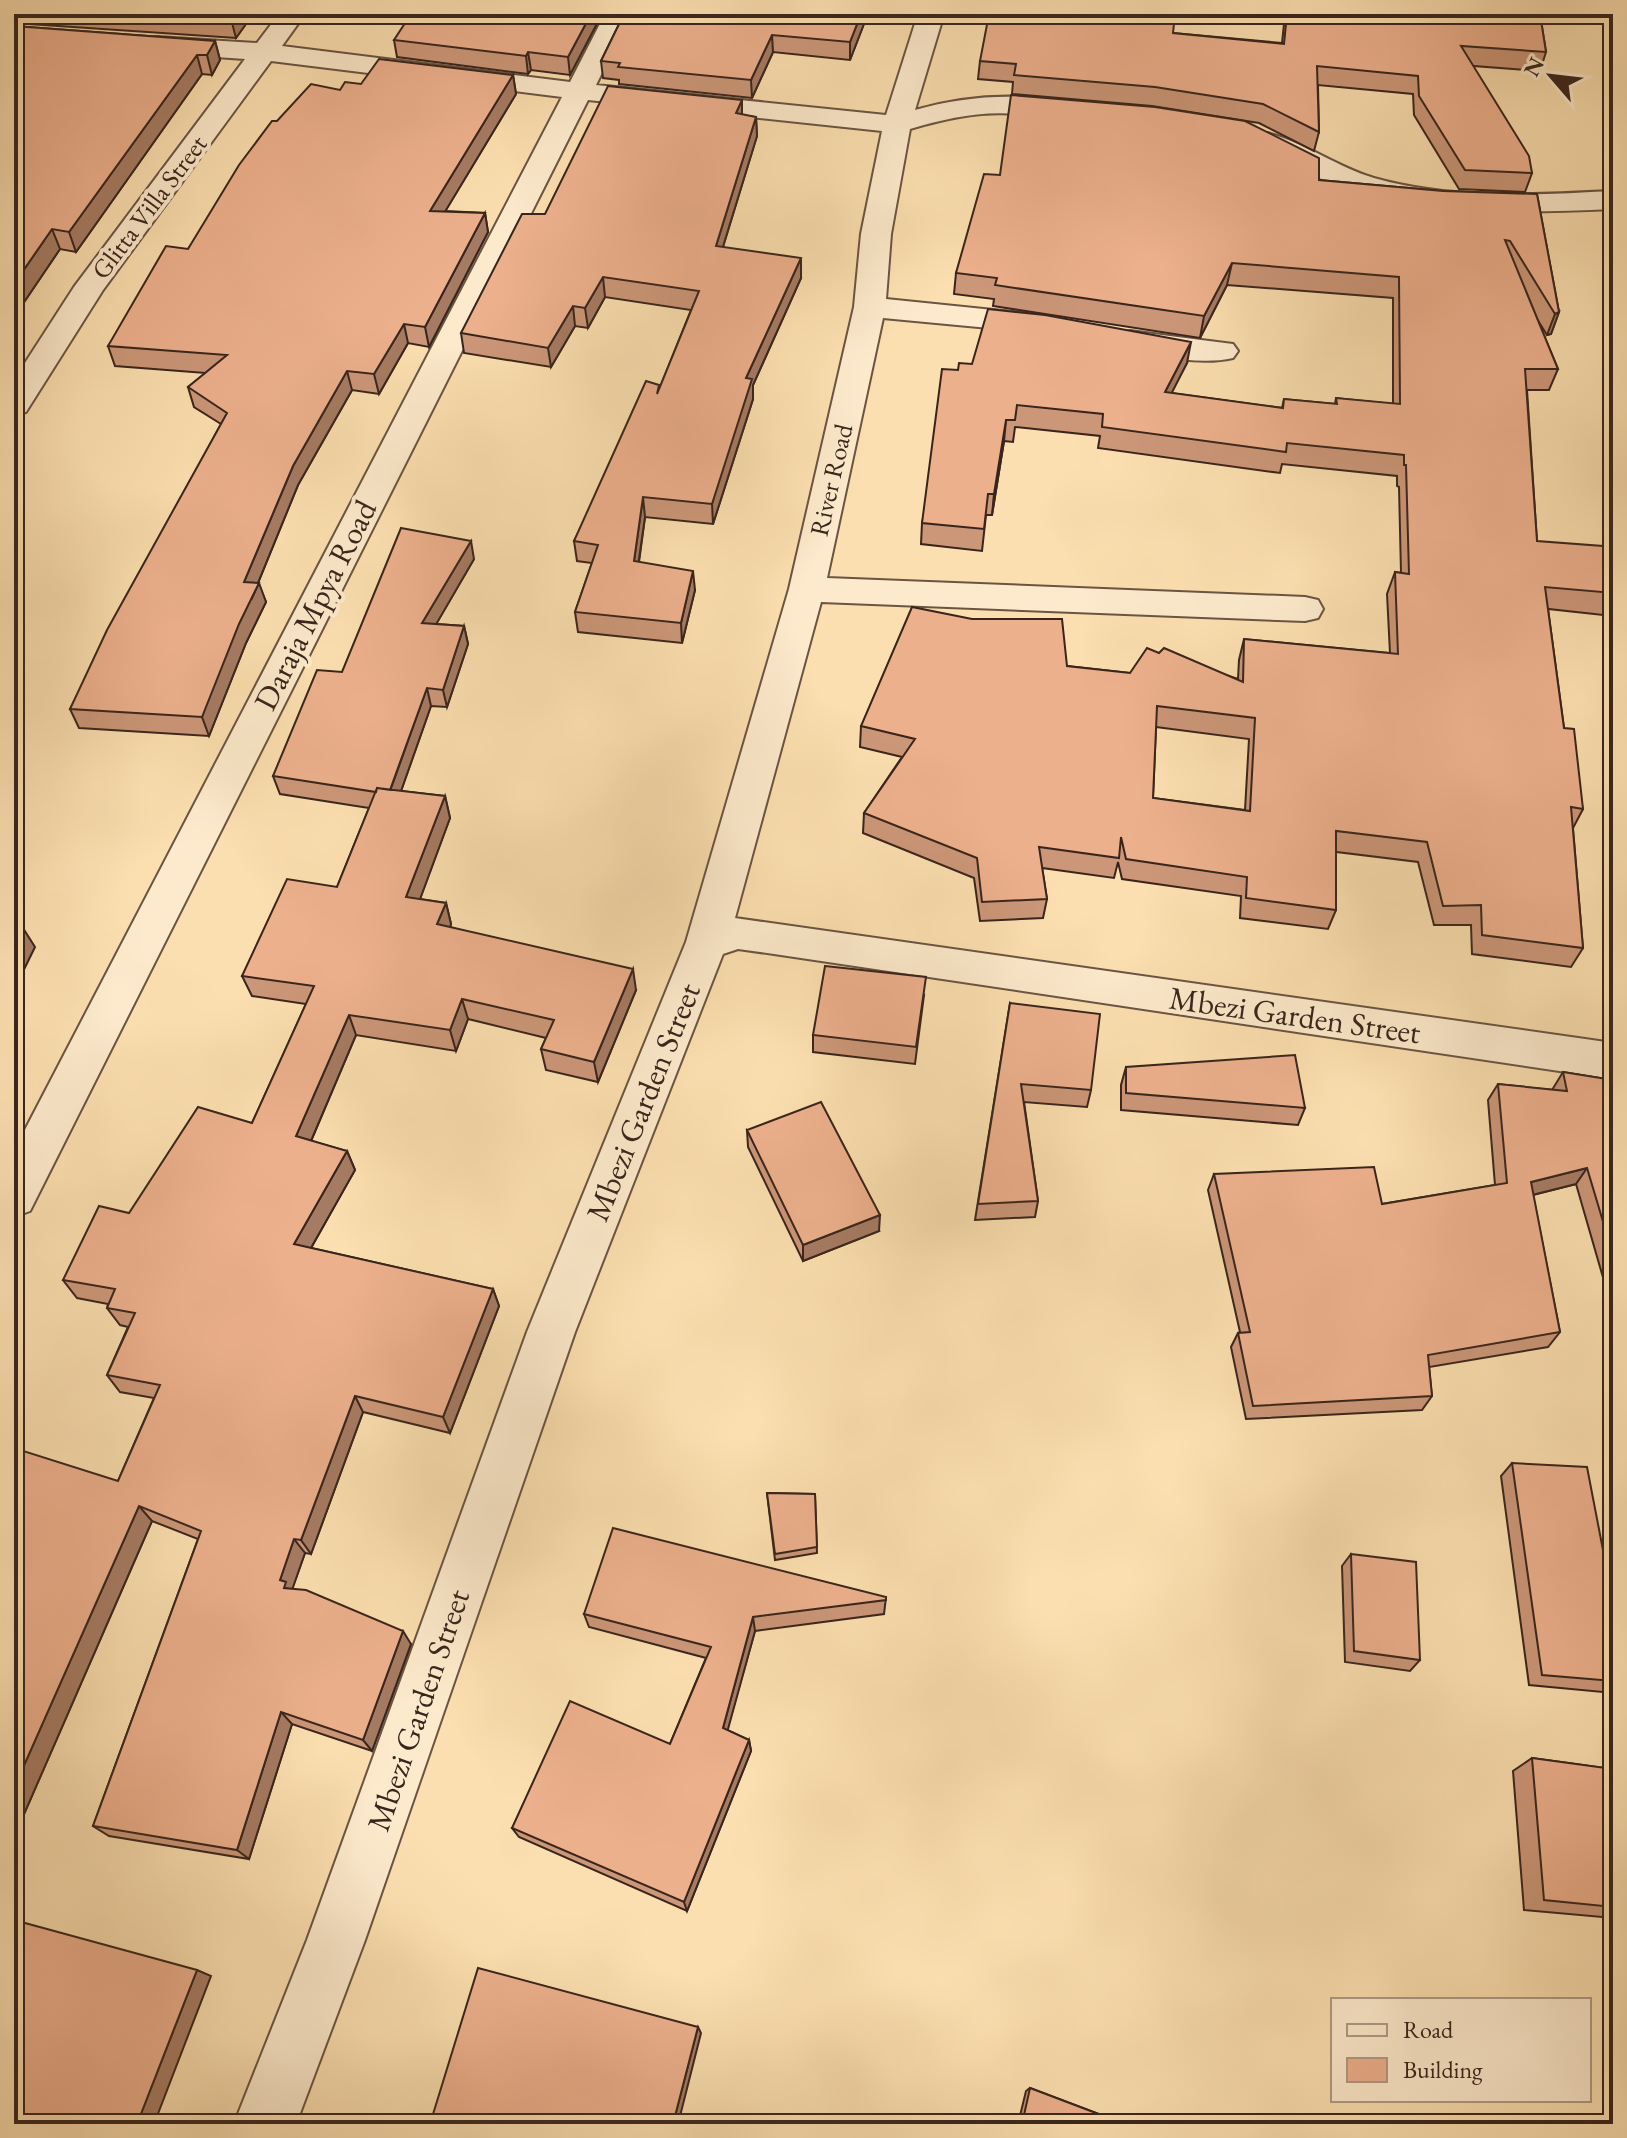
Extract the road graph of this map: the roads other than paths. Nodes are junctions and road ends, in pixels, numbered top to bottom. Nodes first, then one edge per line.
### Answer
1 (292, 14) edge
2 (618, 14) edge
3 (931, 14) edge
4 (125, 43) edge
5 (266, 52) junction
6 (577, 91) junction
7 (1091, 113) edge
8 (897, 124) junction
9 (1249, 132) edge
10 (1613, 200) edge
11 (870, 307) junction
12 (1222, 351) dead end
13 (14, 405) edge
14 (807, 589) junction
15 (1305, 609) dead end
16 (707, 942) junction
17 (1613, 1061) edge
18 (14, 1197) edge
19 (265, 2124) edge

1 - 5 street, Glitta Villa Street
2 - 6 street, Daraja Mpya Road
3 - 8 street, River Road
4 - 5 street
5 - 6 street
5 - 13 street, Glitta Villa Street
6 - 8 street
6 - 18 street, Daraja Mpya Road
7 - 8 street
8 - 11 street, River Road
9 - 10 street
11 - 12 street
11 - 14 street, River Road
14 - 15 street
14 - 16 street, River Road
16 - 17 street, Mbezi Garden Street
16 - 19 street, Mbezi Garden Street

